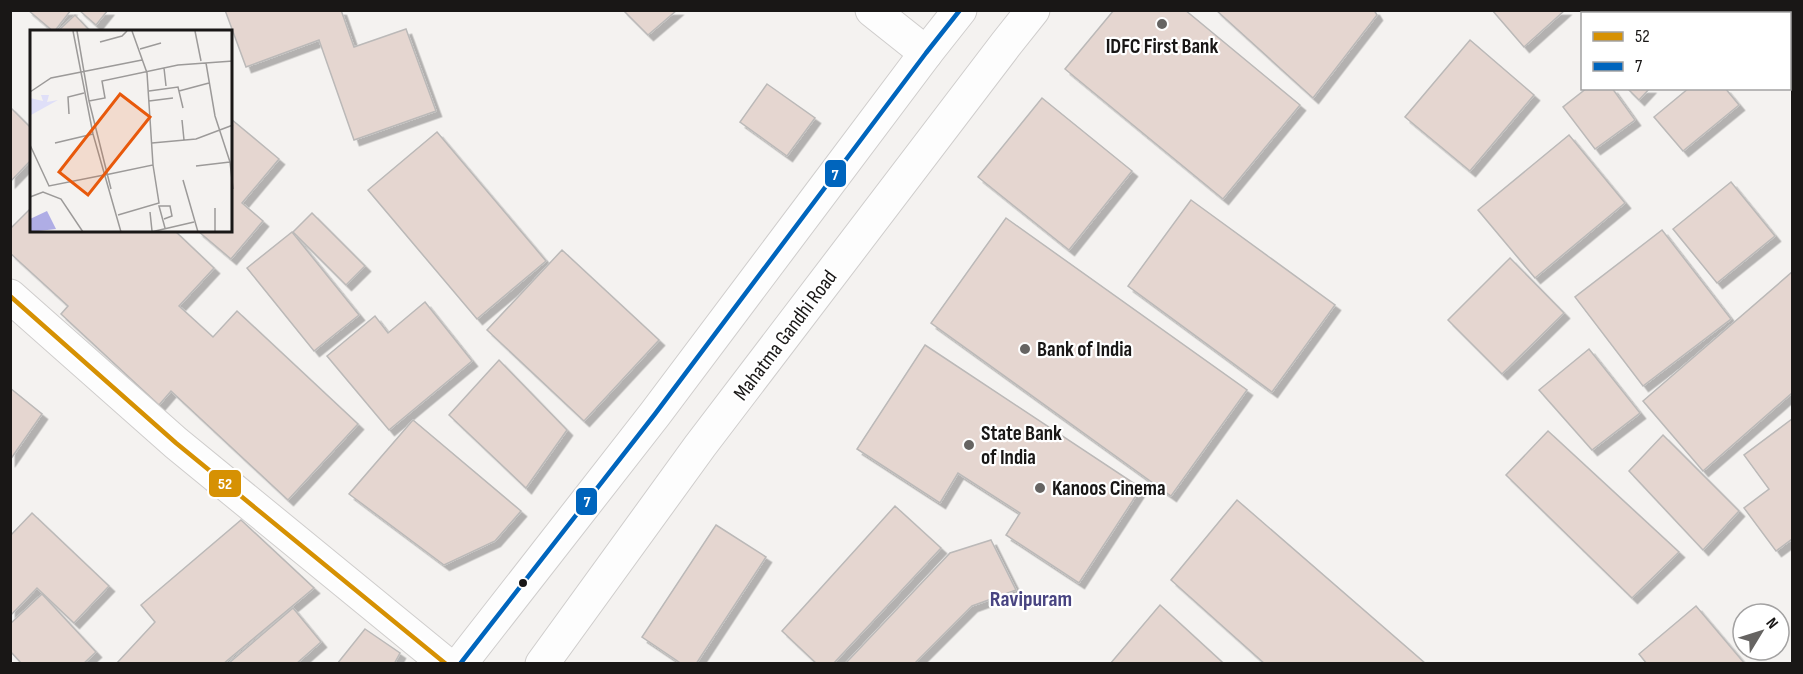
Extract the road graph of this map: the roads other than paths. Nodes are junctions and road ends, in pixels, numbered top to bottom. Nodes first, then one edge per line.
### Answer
1 (872, 10) edge
2 (960, 10) edge
3 (1034, 10) edge
4 (926, 54) junction
5 (10, 296) edge
6 (446, 663) edge
7 (460, 663) edge
8 (542, 663) edge

1 - 4 main road
2 - 4 main road
3 - 8 main road, Mahatma Gandhi Road
4 - 7 main road
5 - 6 main road

